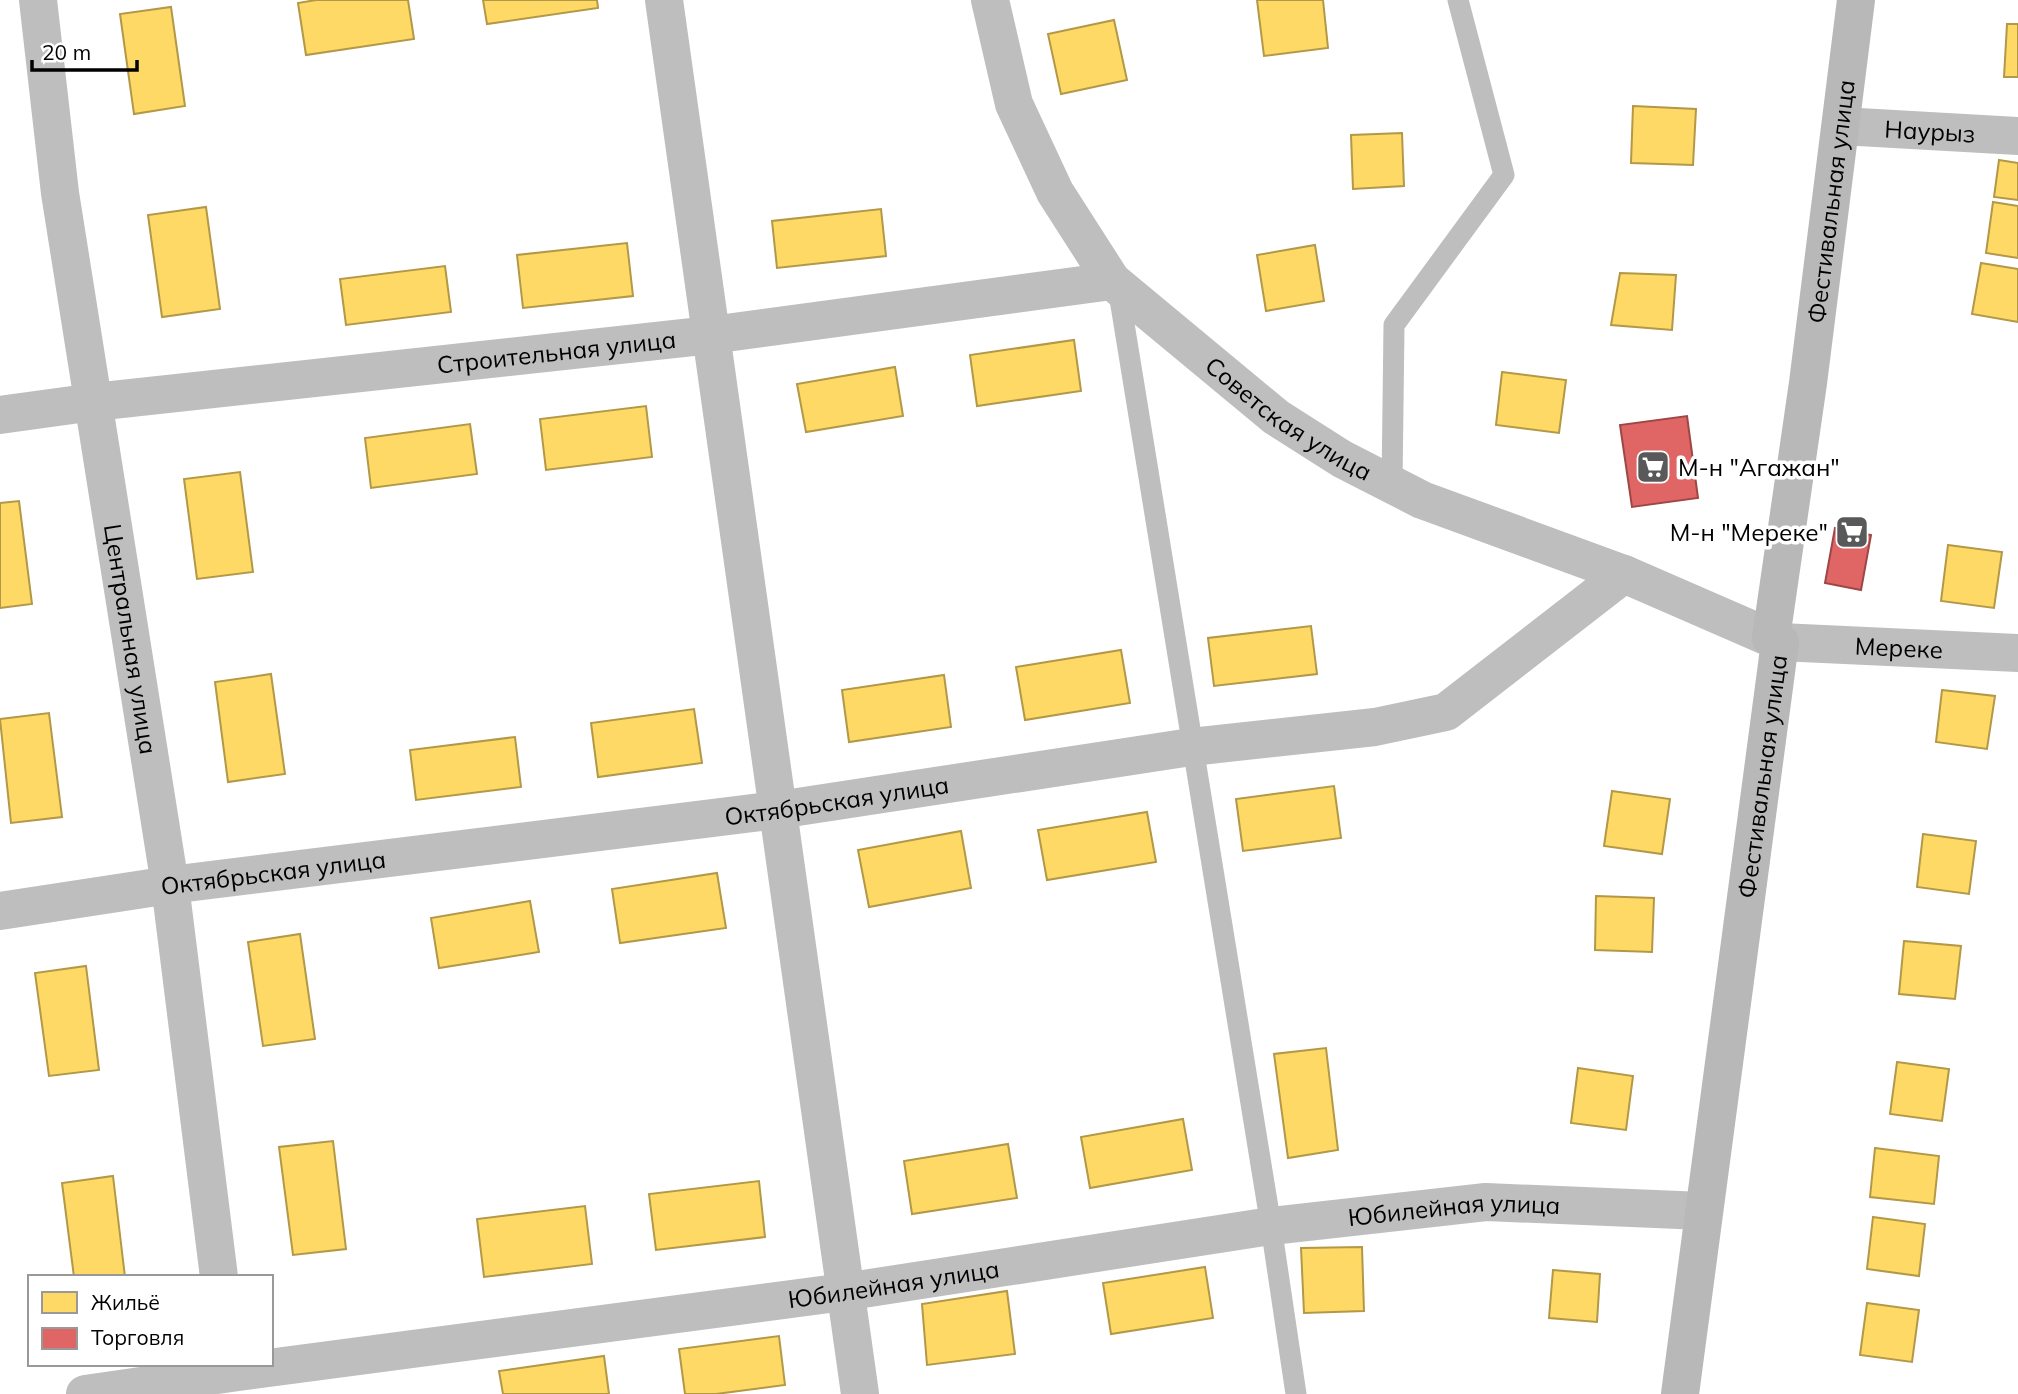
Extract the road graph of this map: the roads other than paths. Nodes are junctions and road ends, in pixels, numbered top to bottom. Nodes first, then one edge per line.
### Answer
1 (38, 0) edge
2 (664, 0) edge
3 (990, 0) edge
4 (1458, 0) edge
5 (1856, 0) edge
6 (1841, 126) junction
7 (2018, 136) edge
8 (1115, 284) junction
9 (712, 335) junction
10 (94, 402) junction
11 (0, 415) edge
12 (1392, 485) junction
13 (1624, 574) junction
14 (1775, 640) junction
15 (2018, 653) edge
16 (1191, 747) junction
17 (778, 810) junction
18 (170, 885) junction
19 (0, 911) edge
20 (1703, 1211) junction
21 (1272, 1226) junction
22 (219, 1275) edge
23 (844, 1292) junction
24 (232, 1377) edge
25 (85, 1394) edge
26 (860, 1394) edge
27 (1296, 1394) edge
28 (1681, 1394) edge

1 - 10 street, Центральная улица
2 - 9 street
3 - 8 street, Советская улица
4 - 12 lane
5 - 6 street, Фестивальная улица
6 - 7 street, Наурыз
6 - 14 street, Фестивальная улица
8 - 9 street, Строительная улица
8 - 12 street, Советская улица
8 - 16 lane
9 - 10 street, Строительная улица
9 - 17 street
10 - 11 street, Строительная улица
10 - 18 street, Центральная улица
12 - 13 street, Советская улица
13 - 14 street, Советская улица
13 - 16 street, Октябрьская улица
14 - 15 street, Мереке
14 - 20 street, Фестивальная улица
16 - 17 street, Октябрьская улица
16 - 21 lane
17 - 18 street, Октябрьская улица
17 - 23 street
18 - 19 street, Октябрьская улица
18 - 22 street, Центральная улица
20 - 21 street, Юбилейная улица
20 - 28 street, Фестивальная улица
21 - 23 street, Юбилейная улица
21 - 27 lane
23 - 24 street, Юбилейная улица
23 - 26 street
24 - 25 street, Юбилейная улица

